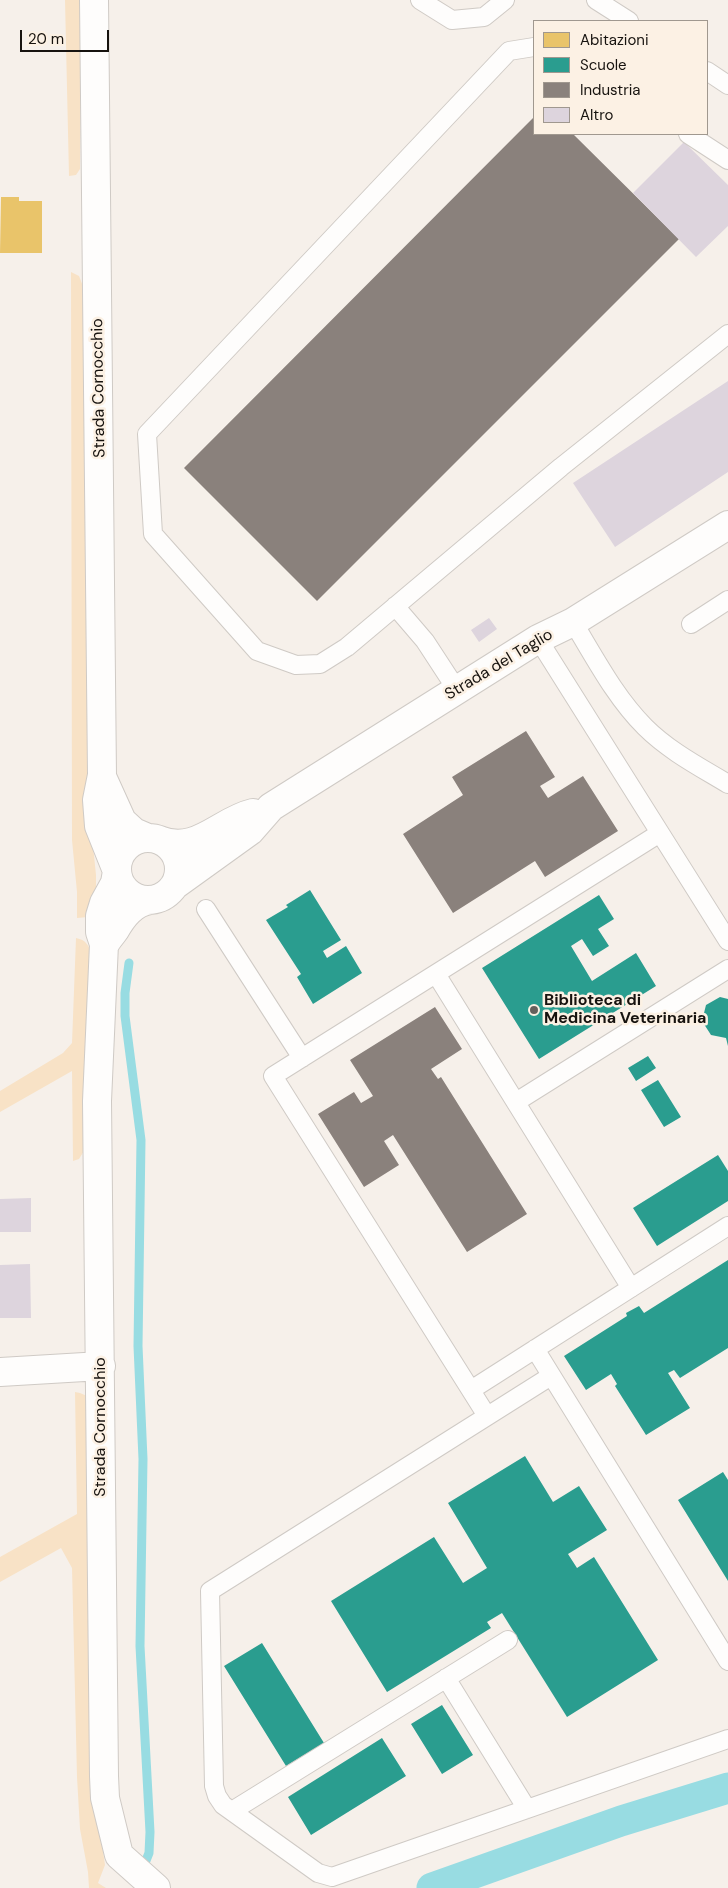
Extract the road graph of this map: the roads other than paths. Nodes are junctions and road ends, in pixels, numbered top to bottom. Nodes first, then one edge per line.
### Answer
1 (94, 0) edge
2 (420, 0) edge
3 (505, 0) edge
4 (596, 0) edge
5 (627, 20) edge
6 (533, 47) edge
7 (708, 72) edge
8 (728, 85) edge
9 (690, 135) edge
10 (728, 160) edge
11 (728, 334) edge
12 (727, 529) edge
13 (728, 600) edge
14 (395, 606) junction
15 (573, 622) junction
16 (691, 624) dead end
17 (538, 639) junction
18 (457, 690) junction
19 (102, 775) junction
20 (728, 784) edge
21 (271, 807) junction
22 (660, 833) junction
23 (154, 839) junction
24 (117, 871) junction
25 (175, 885) junction
26 (150, 900) junction
27 (206, 909) dead end
28 (728, 941) edge
29 (104, 947) junction
30 (728, 968) edge
31 (436, 974) junction
32 (302, 1058) junction
33 (516, 1102) junction
34 (728, 1226) edge
35 (631, 1288) junction
36 (534, 1349) junction
37 (101, 1366) junction
38 (0, 1372) edge
39 (551, 1376) junction
40 (471, 1390) junction
41 (487, 1416) junction
42 (508, 1640) dead end
43 (728, 1661) edge
44 (446, 1678) junction
45 (728, 1739) edge
46 (527, 1809) junction
47 (232, 1811) junction
48 (156, 1888) edge

1 - 19 street, Strada Cornocchio
2 - 3 lane
4 - 5 lane
6 - 14 lane
7 - 8 lane
9 - 10 lane
11 - 14 lane
12 - 15 street, Strada del Taglio
13 - 16 lane
14 - 18 lane
15 - 17 street, Strada del Taglio
15 - 20 lane
17 - 18 street, Strada del Taglio
17 - 22 lane
18 - 21 street, Strada del Taglio
19 - 23 street, Strada Cornocchio
19 - 24 street, Strada Cornocchio
21 - 23 street, Strada del Taglio
21 - 25 street, Strada del Taglio
22 - 28 lane
22 - 31 lane
23 - 24 street, Strada Cornocchio
23 - 25 street, Strada Cornocchio
24 - 26 street, Strada Cornocchio
24 - 29 street, Strada Cornocchio
25 - 26 street, Strada Cornocchio
26 - 29 street, Strada Cornocchio
27 - 32 lane
29 - 37 street, Strada Cornocchio
30 - 33 lane
31 - 32 lane
31 - 33 lane
32 - 40 lane
33 - 35 lane
34 - 35 lane
35 - 36 lane
36 - 39 lane
36 - 40 lane
37 - 38 street
37 - 48 street, Strada Cornocchio
39 - 41 lane
39 - 43 lane
40 - 41 lane
41 - 47 lane
42 - 44 lane
44 - 46 lane
44 - 47 lane
45 - 46 lane
46 - 47 lane

